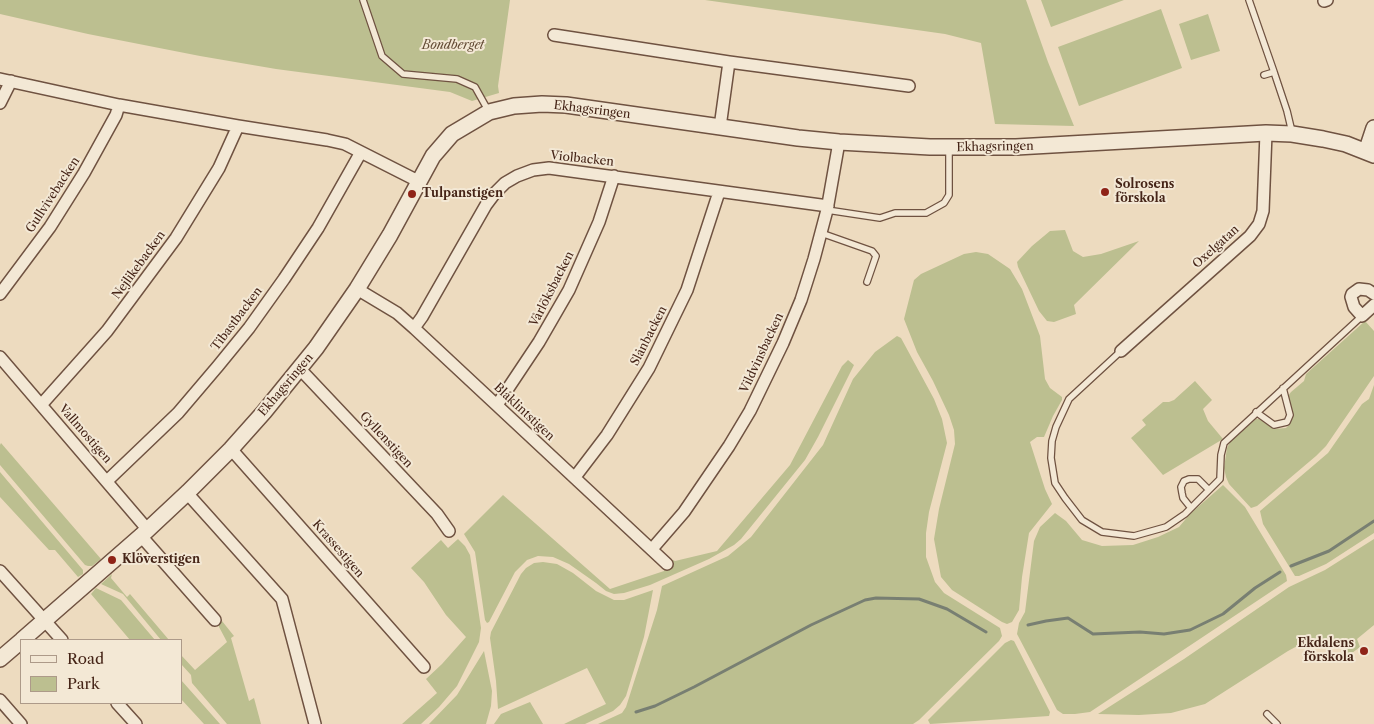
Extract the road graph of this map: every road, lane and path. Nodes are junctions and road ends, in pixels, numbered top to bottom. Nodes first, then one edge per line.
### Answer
1 (363, 0) edge
2 (1249, 0) edge
3 (554, 35) dead end
4 (729, 62) junction
5 (1274, 72) junction
6 (1264, 75) dead end
7 (5, 80) edge
8 (909, 86) dead end
9 (0, 103) edge
10 (119, 105) junction
11 (489, 112) junction
12 (238, 126) junction
13 (720, 127) junction
14 (1374, 128) edge
15 (1266, 133) junction
16 (1292, 134) junction
17 (839, 142) junction
18 (950, 148) junction
19 (361, 152) junction
20 (1370, 154) edge
21 (614, 176) junction
22 (418, 181) junction
23 (719, 192) junction
24 (827, 208) junction
25 (821, 233) junction
26 (867, 282) dead end
27 (357, 289) junction
28 (0, 294) edge
29 (1374, 294) edge
30 (1374, 305) edge
31 (1362, 316) junction
32 (414, 328) junction
33 (1121, 351) joint
34 (0, 357) edge
35 (300, 369) junction
36 (1283, 388) junction
37 (41, 404) junction
38 (496, 405) junction
39 (1256, 412) junction
40 (231, 449) junction
41 (575, 477) junction
42 (107, 481) junction
43 (1209, 490) junction
44 (187, 493) junction
45 (1191, 508) junction
46 (449, 532) dead end
47 (145, 533) junction
48 (652, 549) junction
49 (667, 564) dead end
50 (0, 572) edge
51 (45, 620) junction
52 (215, 620) dead end
53 (24, 639) edge
54 (61, 639) edge
55 (20, 643) edge
56 (0, 659) edge
57 (424, 667) dead end
58 (0, 700) edge
59 (118, 704) edge
60 (1267, 714) dead end
61 (21, 724) edge
62 (136, 724) edge
63 (315, 724) edge
64 (1278, 724) edge

1 - 11 lane
2 - 5 lane
3 - 4 street
4 - 8 street
4 - 13 street
5 - 6 lane
5 - 16 lane
7 - 9 street
7 - 10 street
10 - 12 street
10 - 28 street, Gullvivebacken
11 - 13 street, Ekhagsringen
11 - 22 street, Ekhagsringen
12 - 19 street
12 - 37 street, Nejlikebacken
13 - 17 street, Ekhagsringen
14 - 20 street
15 - 16 street, Ekhagsringen
15 - 18 street, Ekhagsringen
15 - 33 street, Oxelgatan
16 - 20 street, Ekhagsringen
17 - 18 street, Ekhagsringen
17 - 24 street, Vildvinsbacken
18 - 24 lane
19 - 22 street
19 - 42 street, Tibastbacken
21 - 23 street, Violbacken
21 - 32 street, Violbacken
21 - 38 street, Vårlöksbacken
22 - 27 street, Ekhagsringen
23 - 24 street, Violbacken
23 - 41 street, Slånbacken
24 - 25 street, Vildvinsbacken
25 - 26 lane
25 - 48 street, Vildvinsbacken
27 - 32 street, Blåklintstigen
27 - 35 street, Ekhagsringen
29 - 31 street
30 - 31 street
31 - 36 lane
32 - 38 street, Blåklintstigen
33 - 45 lane
34 - 37 street, Vallmostigen
35 - 40 street, Ekhagsringen
35 - 46 street, Gyllenstigen
36 - 39 lane
36 - 39 lane
37 - 42 street, Vallmostigen
38 - 41 street, Blåklintstigen
39 - 43 lane
40 - 44 street, Ekhagsringen
40 - 57 street, Krassestigen
41 - 48 street, Blåklintstigen
42 - 47 street, Vallmostigen
43 - 45 lane
43 - 45 lane
44 - 47 street, Ekhagsringen
44 - 63 street
47 - 51 street, Ekhagsringen
47 - 52 street, Vallmostigen
48 - 49 street, Blåklintstigen
50 - 51 street
51 - 53 street, Ekhagsringen
51 - 54 street
55 - 56 street, Ekhagsringen
58 - 61 street
59 - 62 street
60 - 64 lane

